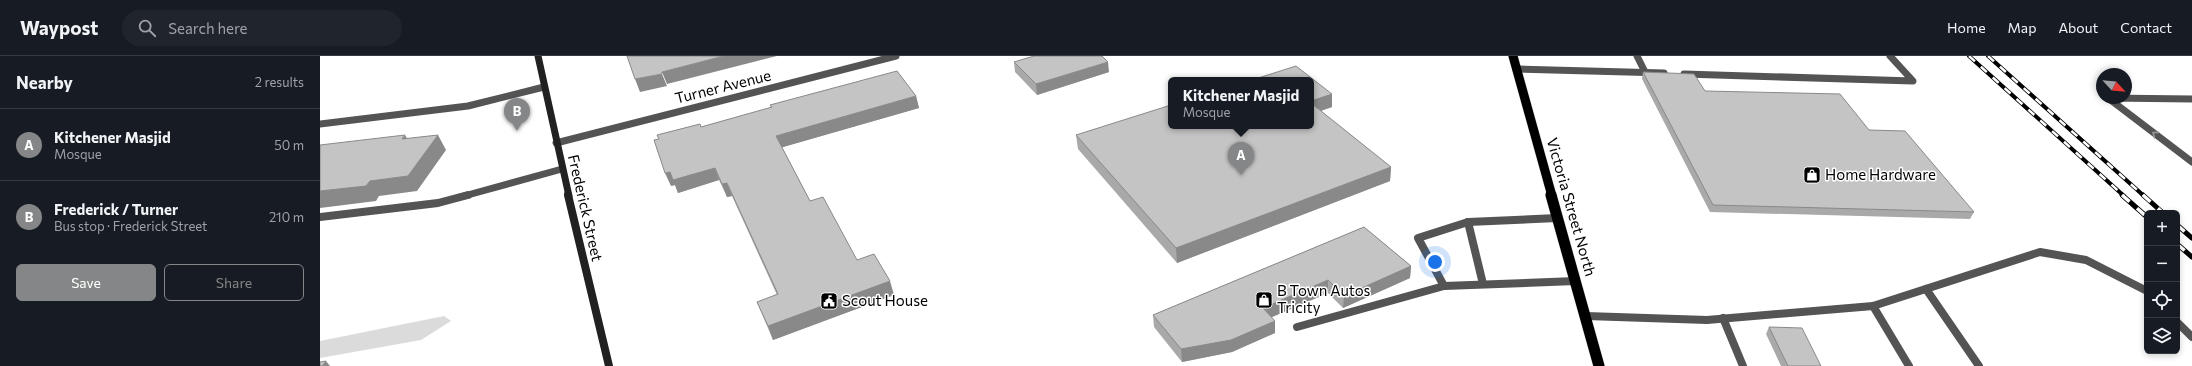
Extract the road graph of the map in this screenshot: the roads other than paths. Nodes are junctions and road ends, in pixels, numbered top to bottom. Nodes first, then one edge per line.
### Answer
1 (538, 56) edge
2 (896, 56) edge
3 (1513, 56) edge
4 (1637, 56) edge
5 (1890, 56) edge
6 (1516, 69) junction
7 (1645, 72) junction
8 (1669, 73) edge
9 (1676, 74) edge
10 (544, 87) junction
11 (2192, 99) edge
12 (320, 124) edge
13 (556, 143) junction
14 (2190, 159) edge
15 (562, 169) junction
16 (320, 217) edge
17 (1558, 218) junction
18 (1468, 222) junction
19 (1576, 281) junction
20 (1483, 284) junction
21 (1444, 286) junction
22 (1926, 288) junction
23 (2144, 289) edge
24 (1873, 306) junction
25 (1586, 316) junction
26 (1723, 318) junction
27 (2180, 325) edge
28 (1297, 327) dead end
29 (2192, 337) edge
30 (609, 366) edge
31 (1599, 366) edge
32 (1743, 366) edge
33 (1909, 366) edge
34 (1979, 366) edge

1 - 10 main road, Frederick Street
2 - 13 street, Turner Avenue
3 - 6 main road, Victoria Street North
4 - 7 street
5 - 9 street
6 - 7 street
6 - 17 main road, Victoria Street North
7 - 8 street
10 - 12 street
10 - 13 main road, Frederick Street
14 -> 11 street
13 - 15 main road, Frederick Street
15 - 16 street
15 - 30 main road, Frederick Street
17 - 18 street
17 - 19 main road, Victoria Street North
18 - 20 street
18 - 21 street
19 - 20 street
19 - 25 main road, Victoria Street North
20 - 21 street
21 - 28 street
22 - 23 street
22 - 24 street
22 - 34 street
24 - 26 street
24 - 33 street
25 - 26 street
25 - 31 main road, Victoria Street North
26 - 32 street
27 - 29 street

